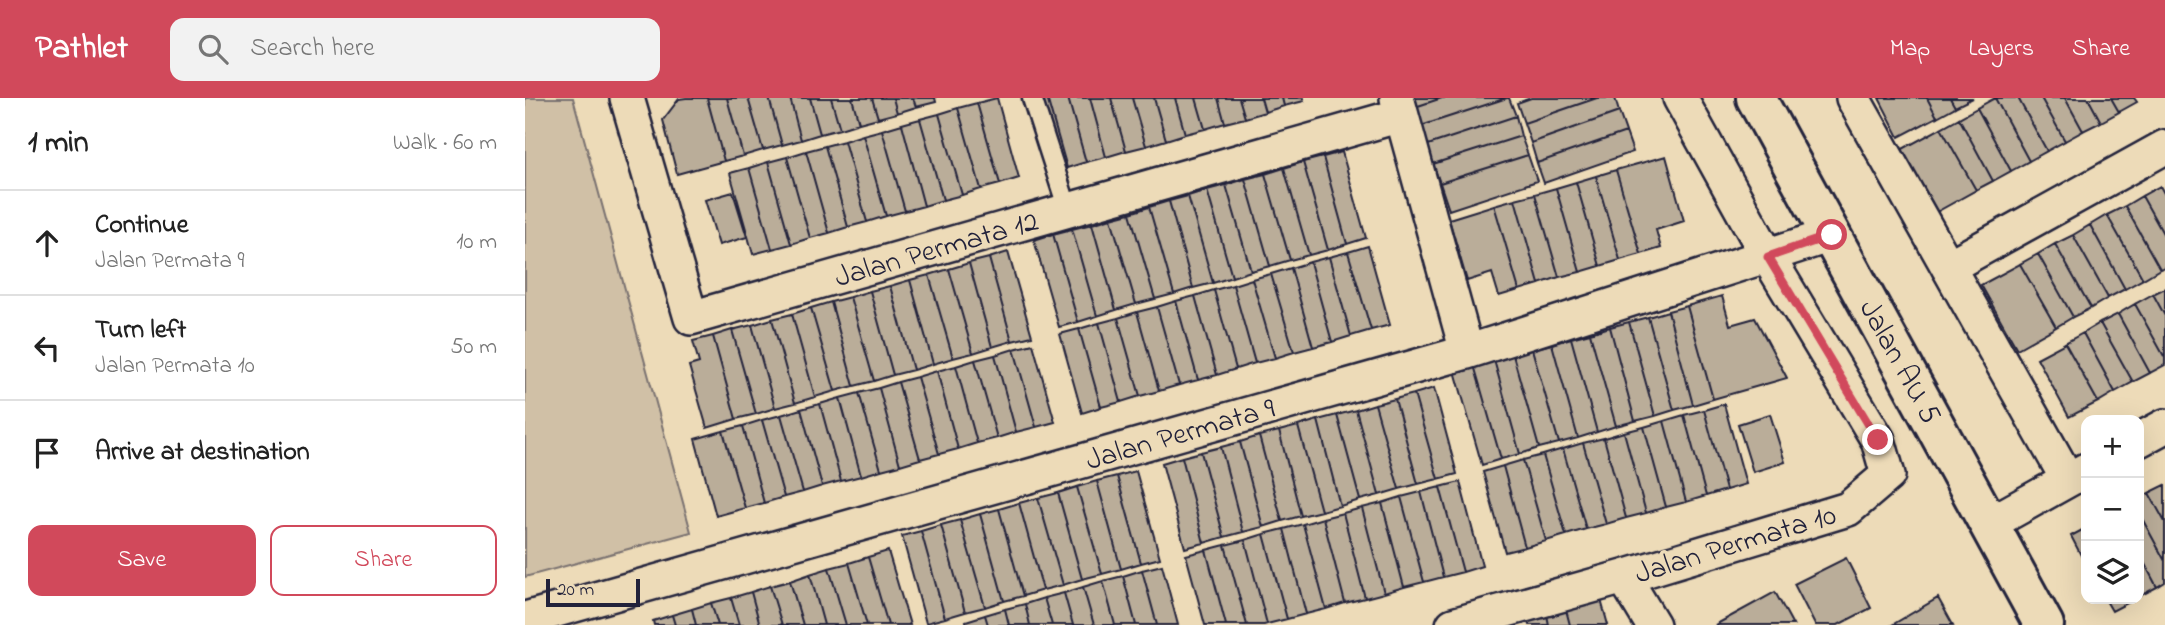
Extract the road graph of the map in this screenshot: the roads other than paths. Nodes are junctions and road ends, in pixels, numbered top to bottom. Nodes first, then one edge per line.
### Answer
1 (627, 98) edge
2 (1032, 98) edge
3 (1681, 98) edge
4 (1756, 98) edge
5 (1853, 98) edge
6 (1399, 106) edge
7 (2165, 147) edge
8 (1068, 210) junction
9 (1832, 235) junction
10 (1768, 257) junction
11 (1948, 267) junction
12 (1467, 352) junction
13 (2165, 426) edge
14 (2144, 437) edge
15 (2077, 475) edge
16 (1990, 524) junction
17 (1624, 577) junction
18 (525, 619) edge
19 (1453, 625) edge
20 (1653, 625) edge
21 (2044, 625) edge

1 - 8 street, Jalan Permata 12
2 - 8 lane
3 - 10 street
4 - 9 main road, Jalan AU 5
5 - 11 street
6 - 8 street, Jalan Permata 12
6 - 12 street
7 - 11 street
9 - 10 street, Jalan Permata 9
9 - 16 main road, Jalan AU 5
10 - 12 street, Jalan Permata 9
10 - 17 street, Jalan Permata 10
11 - 15 street
12 - 18 street, Jalan Permata 9
13 - 14 street
15 - 16 street
16 - 21 main road, Jalan AU 5
17 - 19 street, Jalan Permata 10
17 - 20 street

